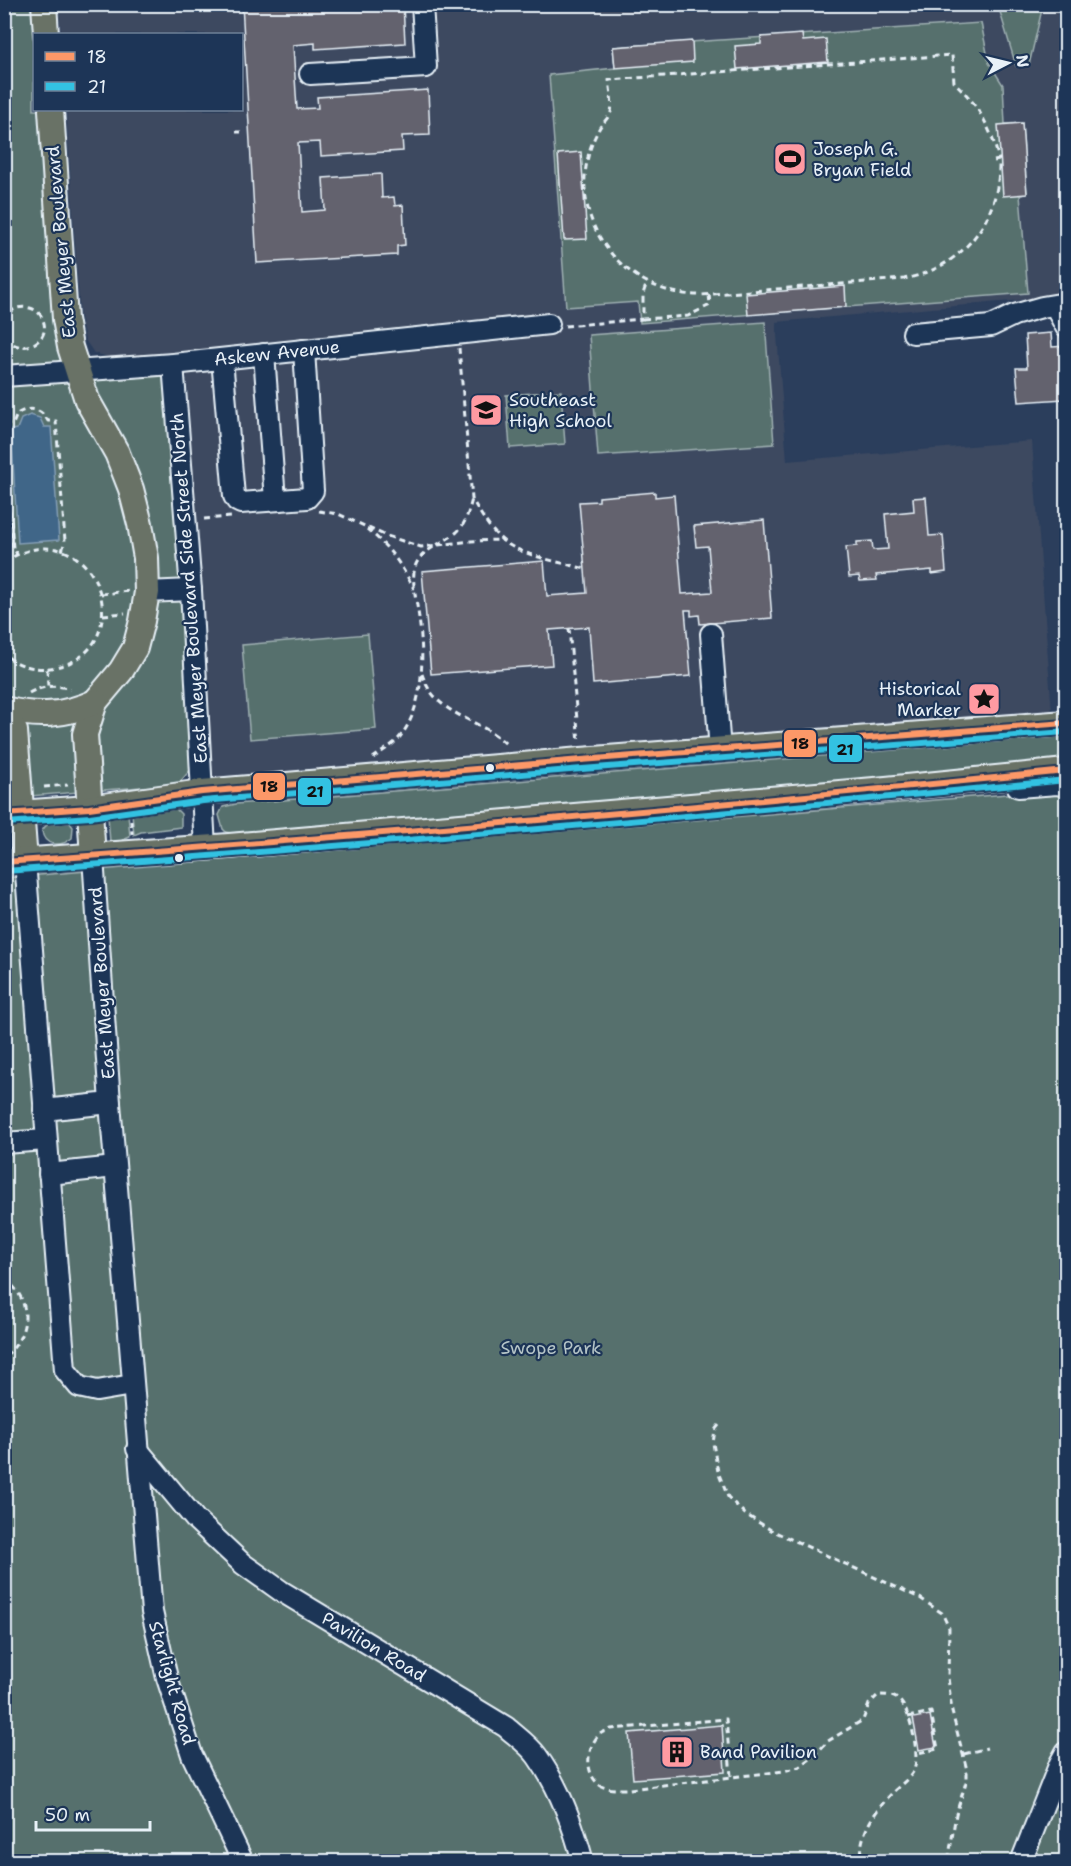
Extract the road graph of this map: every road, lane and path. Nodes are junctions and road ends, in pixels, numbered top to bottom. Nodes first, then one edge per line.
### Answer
1 (44, 4) edge
2 (422, 4) edge
3 (46, 33) edge
4 (310, 74) dead end
5 (51, 111) edge
6 (236, 132) dead end
7 (241, 132) dead end
8 (647, 282) junction
9 (709, 294) junction
10 (1062, 304) edge
11 (642, 319) junction
12 (4, 322) edge
13 (555, 325) joint
14 (1066, 327) edge
15 (4, 332) edge
16 (913, 333) dead end
17 (459, 347) dead end
18 (304, 350) junction
19 (264, 354) junction
20 (222, 358) junction
21 (173, 364) junction
22 (77, 371) junction
23 (4, 376) edge
24 (4, 425) edge
25 (4, 437) edge
26 (472, 499) junction
27 (275, 500) junction
28 (308, 512) dead end
29 (239, 517) dead end
30 (204, 519) dead end
31 (361, 524) junction
32 (502, 540) junction
33 (437, 546) junction
34 (62, 551) junction
35 (17, 554) junction
36 (4, 562) edge
37 (585, 569) dead end
38 (191, 590) junction
39 (140, 592) junction
40 (101, 594) junction
41 (416, 594) junction
42 (131, 612) dead end
43 (103, 615) junction
44 (568, 628) dead end
45 (711, 634) dead end
46 (4, 654) edge
47 (47, 669) junction
48 (421, 672) junction
49 (48, 687) junction
50 (70, 689) dead end
51 (29, 693) dead end
52 (95, 702) junction
53 (4, 710) edge
54 (1066, 723) edge
55 (579, 743) dead end
56 (510, 748) dead end
57 (720, 751) junction
58 (372, 759) dead end
59 (1066, 771) edge
60 (68, 785) dead end
61 (1066, 786) edge
62 (44, 787) dead end
63 (886, 789) junction
64 (202, 792) junction
65 (89, 808) junction
66 (13, 813) edge
67 (130, 813) dead end
68 (132, 836) dead end
69 (206, 848) junction
70 (93, 857) junction
71 (15, 862) edge
72 (110, 1103) junction
73 (44, 1110) junction
74 (46, 1140) junction
75 (4, 1143) edge
76 (115, 1167) junction
77 (49, 1174) junction
78 (4, 1279) edge
79 (4, 1357) edge
80 (132, 1385) junction
81 (719, 1425) dead end
82 (137, 1449) junction
83 (908, 1717) junction
84 (987, 1748) dead end
85 (1066, 1752) edge
86 (916, 1753) junction
87 (964, 1754) junction
88 (731, 1776) junction
89 (243, 1862) edge
90 (583, 1862) edge
91 (861, 1862) edge
92 (948, 1862) edge
93 (1021, 1862) edge

1 - 3 main road
2 - 4 street
5 - 22 main road, East Meyer Boulevard
6 - 7 path
8 - 9 path
8 - 9 path
8 - 11 path
9 - 11 path
10 - 14 street
10 - 16 street
11 - 13 path
12 - 15 path
13 - 18 street, Askew Avenue
17 - 26 path
18 - 19 street, Askew Avenue
18 - 27 street
19 - 20 street, Askew Avenue
19 - 27 street
20 - 21 street, Askew Avenue
20 - 27 street
21 - 22 street, Askew Avenue
21 - 38 street, East Meyer Boulevard Side Street North
22 - 23 street, Askew Avenue
22 - 39 main road, East Meyer Boulevard
24 - 34 path
25 - 35 path
26 - 32 path
26 - 33 path
28 - 31 path
29 - 30 path
31 - 33 path
31 - 41 path
32 - 33 path
32 - 37 path
33 - 41 path
34 - 35 path
34 - 40 path
35 - 36 path
38 - 39 street
38 - 64 street, East Meyer Boulevard Side Street North
39 - 40 path
39 - 52 main road, East Meyer Boulevard
40 - 43 path
41 - 48 path
42 - 43 path
43 - 47 path
44 - 55 path
45 - 57 street
46 - 47 path
47 - 49 path
48 - 56 path
48 - 58 path
49 - 50 path
49 - 51 path
52 - 53 main road
52 - 65 main road, East Meyer Boulevard
53 - 66 main road
54 - 57 main road
57 - 64 main road
59 - 63 main road
60 - 62 path
61 - 63 street
63 - 69 main road
64 - 65 main road
64 - 69 street, East Meyer Boulevard Side Street North
65 - 66 main road
65 - 70 main road, East Meyer Boulevard
66 - 71 main road
67 - 68 path
69 - 70 main road
70 - 71 main road
70 - 72 street, East Meyer Boulevard
71 - 73 street
72 - 73 street
72 - 76 street, East Meyer Boulevard
73 - 74 street
74 - 75 street
74 - 77 street
76 - 77 street
76 - 80 street, East Meyer Boulevard
77 - 80 street
78 - 79 path
80 - 82 street, Starlight Road
81 - 87 path
82 - 89 street, Starlight Road
82 - 90 street, Pavilion Road
83 - 86 path
83 - 86 path
83 - 88 path
84 - 87 path
85 - 93 street
86 - 91 path
87 - 92 path
88 - 88 path

